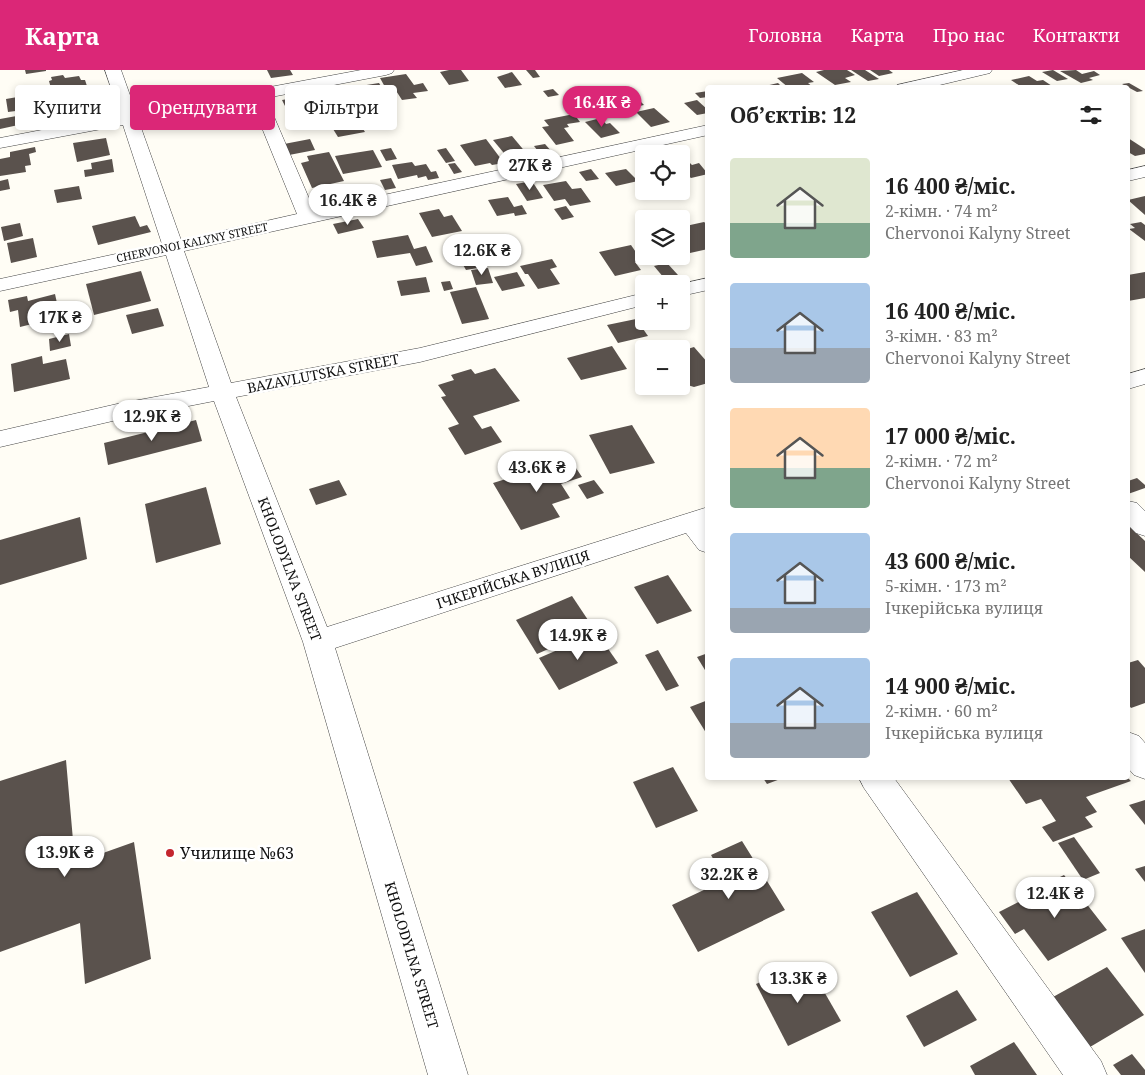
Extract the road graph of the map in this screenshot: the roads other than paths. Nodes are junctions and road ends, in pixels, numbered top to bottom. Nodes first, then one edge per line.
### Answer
1 (113, 70) edge
2 (386, 70) edge
3 (984, 70) edge
4 (917, 85) edge
5 (275, 90) edge
6 (129, 120) junction
7 (271, 130) edge
8 (705, 131) edge
9 (0, 143) edge
10 (1145, 171) edge
11 (1130, 175) edge
12 (307, 216) junction
13 (173, 246) junction
14 (0, 285) edge
15 (705, 285) edge
16 (690, 288) edge
17 (635, 301) edge
18 (1145, 376) edge
19 (1130, 381) edge
20 (223, 393) junction
21 (0, 439) edge
22 (1130, 512) edge
23 (700, 519) edge
24 (1145, 526) edge
25 (705, 534) edge
26 (318, 642) junction
27 (1130, 748) edge
28 (1145, 765) edge
29 (876, 780) edge
30 (448, 1075) edge
31 (1087, 1075) edge

1 - 6 street, KHOLODYLNA STREET
2 - 5 street
3 - 4 street
6 - 9 street
6 - 13 street, KHOLODYLNA STREET
7 - 12 street
8 - 12 street, CHERVONOI KALYNY STREET
10 - 11 street
12 - 13 street, CHERVONOI KALYNY STREET
13 - 14 street, CHERVONOI KALYNY STREET
13 - 20 street, KHOLODYLNA STREET
15 - 16 street
17 - 20 street, BAZAVLUTSKA STREET
18 - 19 street
20 - 21 street, BAZAVLUTSKA STREET
20 - 26 street, KHOLODYLNA STREET
22 - 24 street
23 - 25 street
23 - 26 street, ІЧКЕРІЙСЬКА ВУЛИЦЯ
26 - 30 street, KHOLODYLNA STREET
27 - 28 street
29 - 31 street

